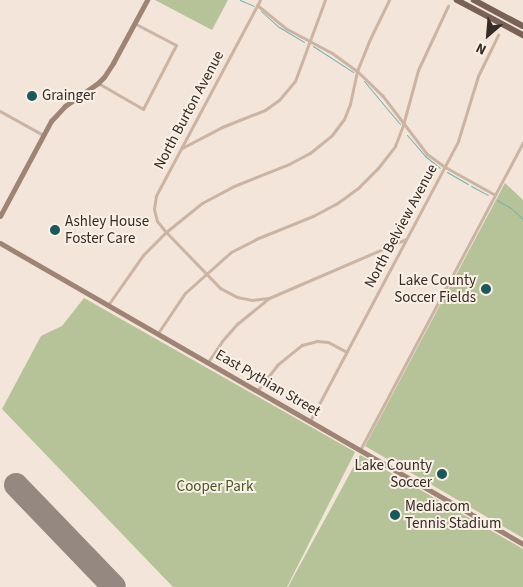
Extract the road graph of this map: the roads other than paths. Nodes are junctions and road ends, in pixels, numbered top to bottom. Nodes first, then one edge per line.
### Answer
1 (147, 0) edge
2 (260, 0) edge
3 (325, 0) edge
4 (390, 0) edge
5 (458, 0) edge
6 (474, 0) edge
7 (257, 5) junction
8 (448, 6) dead end
9 (134, 23) junction
10 (523, 26) edge
11 (523, 34) edge
12 (498, 35) dead end
13 (308, 41) junction
14 (357, 71) junction
15 (98, 83) junction
16 (0, 111) edge
17 (403, 125) junction
18 (189, 135) junction
19 (43, 136) junction
20 (195, 141) junction
21 (523, 142) edge
22 (182, 148) junction
23 (445, 167) junction
24 (495, 195) junction
25 (0, 216) edge
26 (166, 232) junction
27 (407, 238) junction
28 (0, 243) edge
29 (205, 274) junction
30 (269, 298) junction
31 (252, 300) junction
32 (108, 305) junction
33 (257, 307) junction
34 (157, 334) junction
35 (347, 352) junction
36 (208, 363) junction
37 (257, 391) junction
38 (310, 422) junction
39 (360, 450) junction
40 (523, 544) edge

1 - 9 street
2 - 7 street, North Burton Avenue
3 - 13 street
4 - 14 street
5 - 11 main road
6 - 10 main road
7 - 13 street
7 - 18 street, North Burton Avenue
8 - 17 street
9 - 15 street
9 - 15 street
12 - 23 street, North Belview Avenue
13 - 14 street
13 - 20 street
14 - 17 street
14 - 26 street
15 - 19 street
16 - 19 street
17 - 23 street
17 - 29 street
18 - 20 street
18 - 22 street, North Burton Avenue
19 - 25 street
20 - 22 street
21 - 24 street
22 - 26 street, North Burton Avenue
23 - 24 street
23 - 27 street, North Belview Avenue
24 - 39 street
26 - 29 street, North Burton Avenue
26 - 32 street
27 - 30 street
27 - 35 street, North Belview Avenue
28 - 32 street, East Pythian Street
29 - 31 street, North Burton Avenue
29 - 34 street
30 - 31 street
30 - 33 street
31 - 33 street
32 - 34 street, East Pythian Street
33 - 36 street
34 - 36 street, East Pythian Street
35 - 37 street
35 - 38 street, North Belview Avenue
36 - 37 street, East Pythian Street
37 - 38 street, East Pythian Street
38 - 39 street, East Pythian Street
39 - 40 street, East Pythian Street

